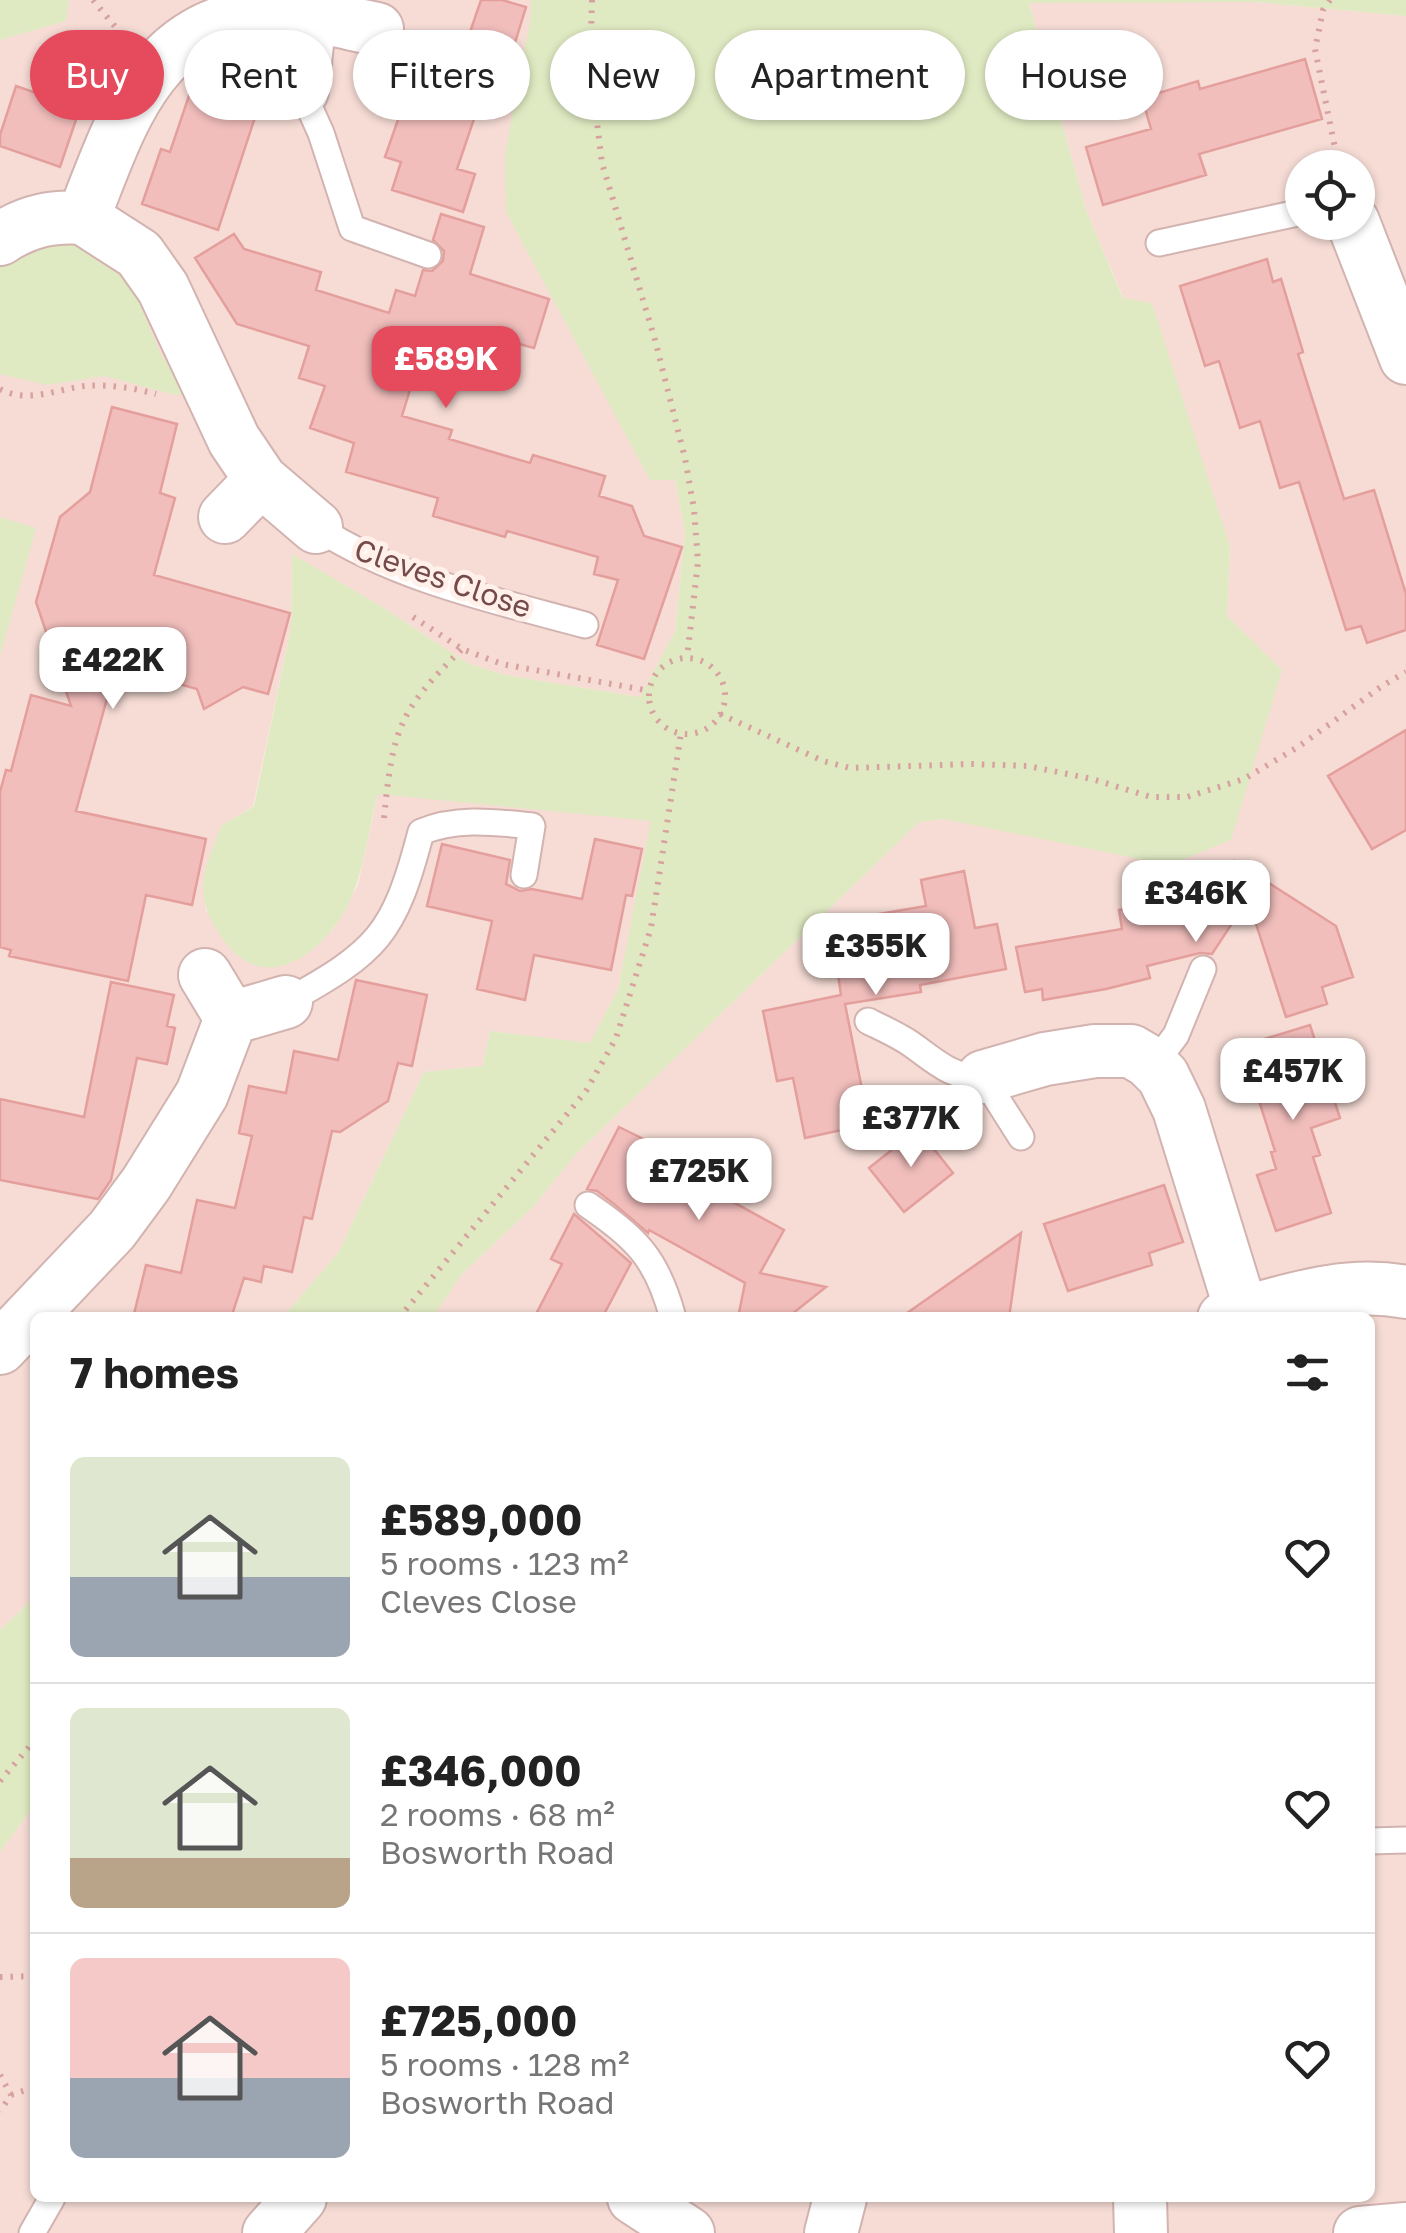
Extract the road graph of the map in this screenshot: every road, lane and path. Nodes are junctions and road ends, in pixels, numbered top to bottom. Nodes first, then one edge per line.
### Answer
1 (592, 0) edge
2 (1330, 0) edge
3 (310, 16) junction
4 (376, 29) dead end
5 (309, 30) edge
6 (315, 120) edge
7 (1335, 150) edge
8 (1285, 216) edge
9 (82, 218) junction
10 (0, 239) edge
11 (1360, 240) edge
12 (1159, 243) dead end
13 (428, 255) dead end
14 (1406, 358) edge
15 (0, 389) edge
16 (217, 406) junction
17 (261, 480) junction
18 (225, 517) dead end
19 (316, 527) joint
20 (585, 625) dead end
21 (462, 648) dead end
22 (687, 658) junction
23 (1406, 672) edge
24 (720, 714) junction
25 (681, 734) junction
26 (383, 831) dead end
27 (524, 875) dead end
28 (1203, 969) dead end
29 (205, 974) dead end
30 (286, 1002) joint
31 (232, 1018) junction
32 (868, 1021) dead end
33 (1154, 1066) junction
34 (982, 1078) junction
35 (1021, 1137) dead end
36 (588, 1205) dead end
37 (1406, 1292) edge
38 (34, 1312) edge
39 (404, 1312) edge
40 (671, 1312) edge
41 (1232, 1312) edge
42 (1245, 1312) edge
43 (30, 1317) edge
44 (0, 1348) edge
45 (30, 1746) edge
46 (0, 1781) edge
47 (1406, 1840) edge
48 (1375, 1841) edge
49 (30, 1976) edge
50 (0, 1978) edge
51 (0, 2075) edge
52 (30, 2089) edge
53 (11, 2095) junction
54 (0, 2111) edge
55 (50, 2202) edge
56 (296, 2202) edge
57 (640, 2202) edge
58 (839, 2202) edge
59 (1140, 2202) edge
60 (1406, 2229) edge
61 (32, 2233) edge
62 (269, 2233) edge
63 (688, 2233) edge
64 (831, 2233) edge
65 (1141, 2233) edge
66 (1360, 2233) edge

1 - 22 path
2 - 7 path
3 - 4 street
3 - 5 street
3 - 9 street
6 - 13 lane
8 - 12 lane
9 - 10 street
9 - 16 street, Cleves Close
11 - 14 street
15 - 16 path
16 - 17 street, Cleves Close
17 - 18 street
17 - 19 street, Cleves Close
19 - 20 lane, Cleves Close
21 - 26 path
22 - 24 path
22 - 25 path
23 - 24 path
24 - 25 path
25 - 39 path
27 - 30 lane
28 - 33 lane
29 - 31 street
30 - 31 street
31 - 38 street
32 - 34 lane
33 - 34 street
33 - 41 street
34 - 35 lane
36 - 40 lane
37 - 42 street
43 - 44 street
45 - 46 path
47 - 48 lane
49 - 50 path
51 - 53 path
52 - 53 path
53 - 54 path
55 - 61 lane
56 - 62 street
57 - 63 street
58 - 64 street
59 - 65 street
60 - 66 street

